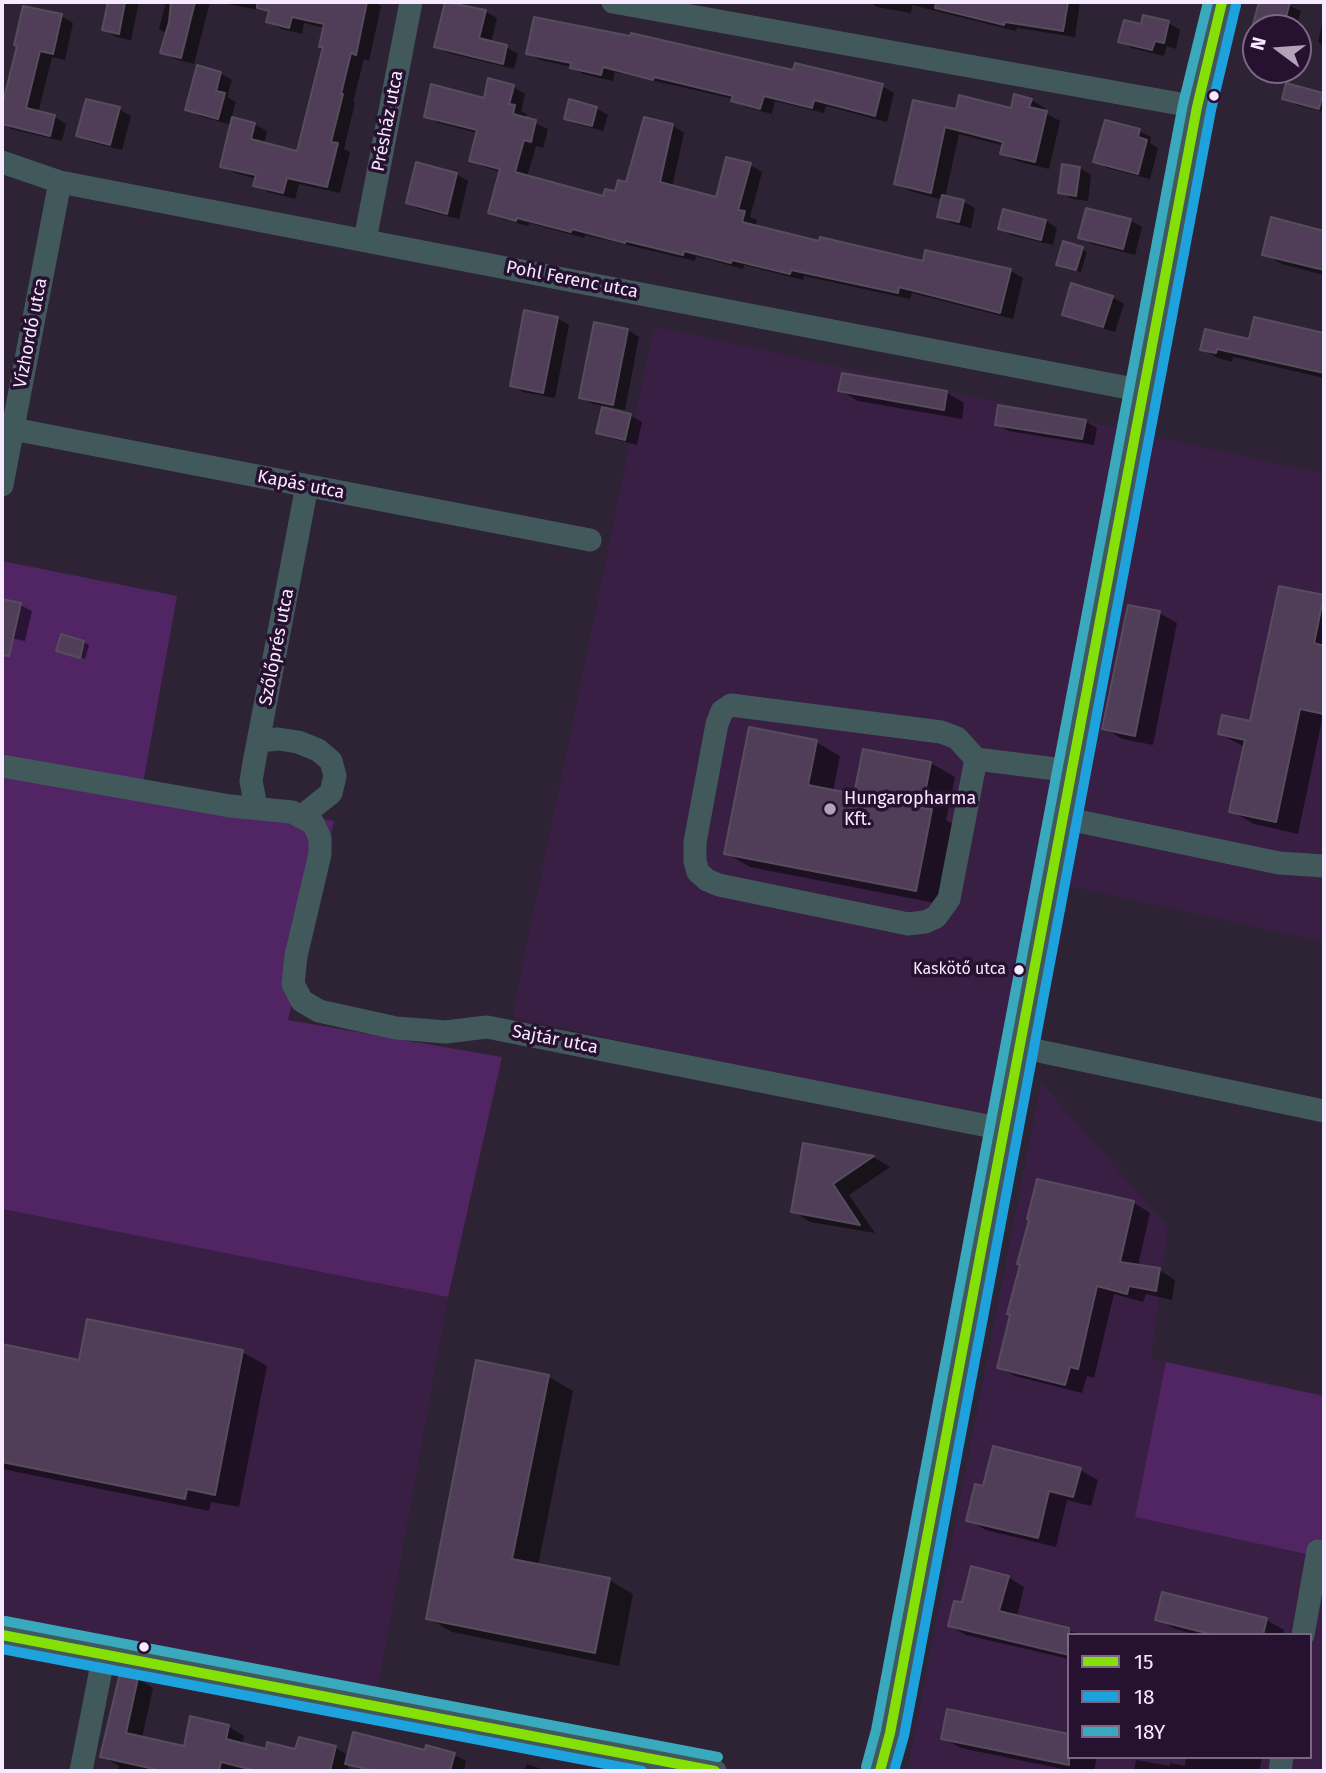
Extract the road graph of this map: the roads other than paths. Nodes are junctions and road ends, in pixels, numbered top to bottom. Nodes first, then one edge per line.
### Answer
1 (411, 2) edge
2 (613, 2) edge
3 (1222, 2) edge
4 (1197, 107) junction
5 (2, 162) edge
6 (60, 182) junction
7 (365, 240) junction
8 (1144, 391) junction
9 (13, 429) junction
10 (2, 485) edge
11 (307, 486) junction
12 (590, 540) dead end
13 (259, 741) junction
14 (976, 759) junction
15 (2, 766) edge
16 (1072, 771) junction
17 (256, 807) junction
18 (301, 817) junction
19 (1063, 818) junction
20 (1324, 866) edge
21 (1020, 1047) junction
22 (1324, 1111) edge
23 (1003, 1129) junction
24 (1318, 1552) dead end
25 (1303, 1633) edge
26 (2, 1635) edge
27 (104, 1654) junction
28 (81, 1771) edge
29 (715, 1771) edge
30 (880, 1771) edge

1 - 7 street, Présház utca
2 - 4 street
3 - 4 street
4 - 8 street
5 - 6 street, Pohl Ferenc utca
6 - 7 street, Pohl Ferenc utca
6 - 9 street, Vízhordó utca
7 - 8 street, Pohl Ferenc utca
8 - 16 street
9 - 10 street, Vízhordó utca
9 - 11 street, Kapás utca
11 - 12 street, Kapás utca
11 - 13 street, Szőlőprés utca
13 - 17 street, Szőlőprés utca
13 - 18 street
14 - 14 street
14 - 16 street
15 - 17 street
16 - 19 street
17 - 18 street
18 - 23 street, Sajtár utca
19 - 20 street
19 - 21 street
21 - 22 street
21 - 23 street
23 - 30 street
24 - 25 street
26 - 27 street
27 - 28 street
27 - 29 street

